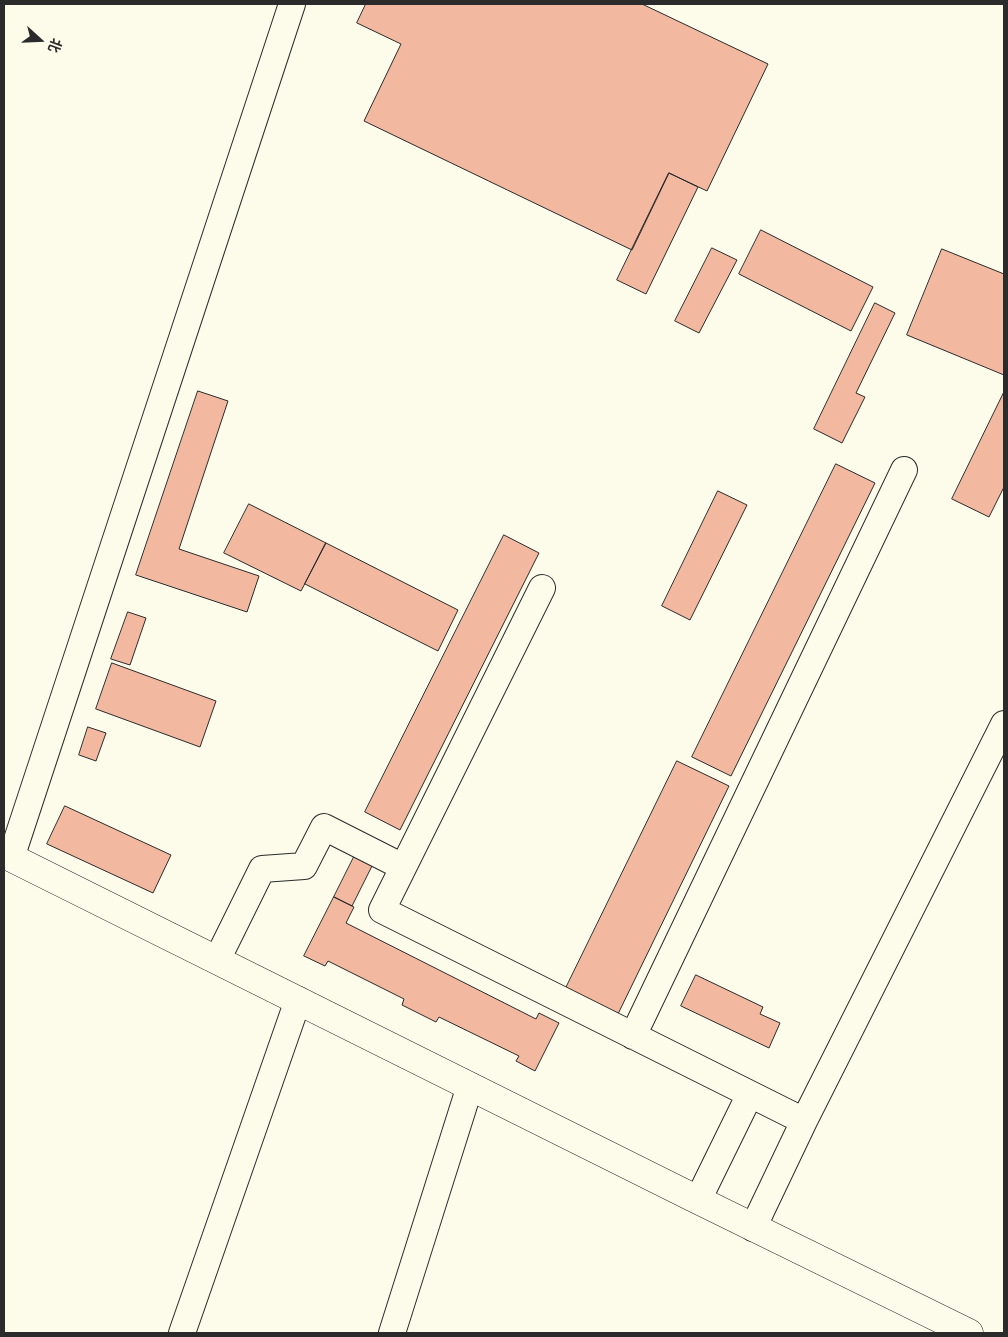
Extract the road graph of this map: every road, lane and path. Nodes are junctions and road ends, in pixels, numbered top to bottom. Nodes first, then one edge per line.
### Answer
1 (292, 4) edge
2 (904, 470) dead end
3 (542, 588) dead end
4 (1004, 724) edge
5 (7, 856) edge
6 (403, 867) junction
7 (217, 960) junction
8 (298, 1000) junction
9 (633, 1036) junction
10 (470, 1086) junction
11 (750, 1094) junction
12 (804, 1121) junction
13 (698, 1200) junction
14 (753, 1228) junction
15 (182, 1333) edge
16 (392, 1333) edge
17 (969, 1333) edge

1 - 5 street
2 - 9 street
3 - 6 street
4 - 12 street
5 - 7 main road
6 - 7 street
6 - 9 street
7 - 8 main road
8 - 10 main road
8 - 15 street
9 - 11 street
10 - 13 main road
10 - 16 street
11 - 12 street
11 - 13 street
12 - 14 street
13 - 14 main road
14 - 17 main road

